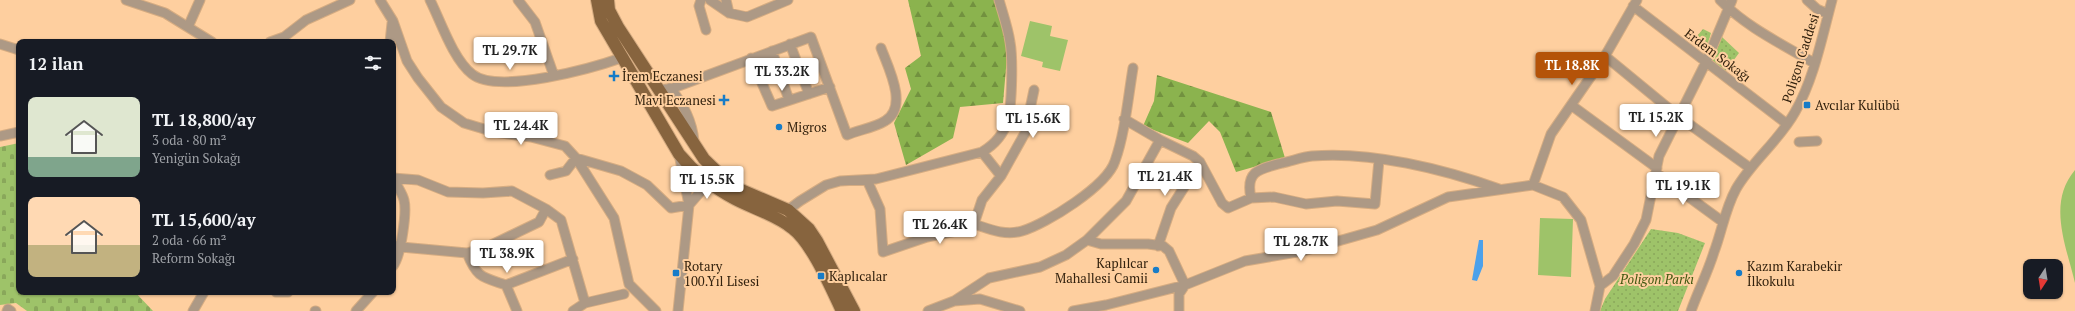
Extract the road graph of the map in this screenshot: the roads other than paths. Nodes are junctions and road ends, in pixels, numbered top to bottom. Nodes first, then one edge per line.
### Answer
1 (126, 0) edge
2 (200, 0) edge
3 (350, 0) edge
4 (430, 0) edge
5 (518, 0) edge
6 (597, 0) edge
7 (608, 0) edge
8 (701, 0) edge
9 (710, 0) edge
10 (726, 0) edge
11 (788, 0) edge
12 (999, 0) edge
13 (1720, 0) edge
14 (1807, 0) edge
15 (1832, 0) edge
16 (378, 1) edge
17 (1635, 3) edge
18 (1730, 4) edge
19 (729, 13) junction
20 (1828, 14) junction
21 (393, 21) junction
22 (188, 27) junction
23 (706, 30) dead end
24 (207, 39) edge
25 (278, 39) edge
26 (390, 39) edge
27 (0, 44) edge
28 (790, 44) junction
29 (881, 48) dead end
30 (16, 49) edge
31 (772, 51) junction
32 (1605, 56) junction
33 (624, 57) junction
34 (751, 58) junction
35 (1706, 62) junction
36 (1814, 63) junction
37 (1133, 68) dead end
38 (554, 76) junction
39 (830, 87) junction
40 (665, 89) junction
41 (1034, 90) dead end
42 (809, 94) junction
43 (646, 97) junction
44 (789, 100) junction
45 (1571, 105) junction
46 (1678, 116) junction
47 (1124, 119) junction
48 (1787, 124) junction
49 (16, 133) edge
50 (0, 136) edge
51 (1160, 140) junction
52 (1817, 141) dead end
53 (1799, 142) dead end
54 (694, 144) junction
55 (982, 152) junction
56 (679, 154) junction
57 (576, 158) junction
58 (704, 160) junction
59 (1379, 160) junction
60 (1200, 162) junction
61 (1750, 168) junction
62 (1656, 170) junction
63 (550, 175) dead end
64 (1001, 176) junction
65 (396, 178) edge
66 (867, 180) junction
67 (709, 182) junction
68 (396, 184) edge
69 (1533, 185) junction
70 (1500, 189) junction
71 (1251, 198) junction
72 (689, 206) junction
73 (546, 209) junction
74 (784, 215) junction
75 (1723, 222) junction
76 (974, 224) junction
77 (1087, 240) junction
78 (397, 246) edge
79 (1158, 246) junction
80 (467, 253) junction
81 (573, 260) junction
82 (396, 263) edge
83 (506, 285) junction
84 (1185, 285) junction
85 (1600, 286) junction
86 (624, 294) dead end
87 (194, 295) edge
88 (202, 295) edge
89 (370, 295) edge
90 (954, 301) junction
91 (585, 303) junction
92 (196, 307) edge
93 (1178, 309) edge
94 (7, 311) edge
95 (11, 311) edge
96 (356, 311) edge
97 (517, 311) edge
98 (573, 311) edge
99 (656, 311) edge
100 (678, 311) edge
101 (842, 311) edge
102 (854, 311) edge
103 (928, 311) edge
104 (1020, 311) edge
105 (1073, 311) edge
106 (1595, 311) edge
107 (1690, 311) edge

1 - 22 street
2 - 22 street
3 - 25 street
4 - 38 street
5 - 38 street
6 - 33 main road
7 - 40 main road
8 - 23 street
9 - 19 street
10 - 19 street
11 - 19 street
12 - 55 street
13 - 18 street
14 - 20 street
15 - 20 street, Poligon Caddesi
16 - 21 street
17 - 32 street
17 - 35 street, Erdem Sokağı
18 - 35 street
18 - 36 street
20 - 36 street, Poligon Caddesi
21 - 26 street
21 - 57 street
22 - 24 street
27 - 30 street
28 - 31 street
28 - 39 street
28 - 42 street
29 - 39 street
31 - 34 street
31 - 44 street
32 - 45 street
32 - 46 street
33 - 38 street
33 - 43 main road
34 - 40 street
34 - 44 street
35 - 46 street
35 - 48 street, Erdem Sokağı
36 - 48 street, Poligon Caddesi
37 - 47 street
39 - 42 street
40 - 43 main road
40 - 54 main road
41 - 64 street
42 - 44 street
43 - 56 main road
45 - 62 street
45 - 69 street
46 - 61 street
46 - 62 street
47 - 51 street
47 - 76 street
48 - 61 street, Poligon Caddesi
49 - 50 street
51 - 60 street
51 - 77 street
52 - 53 street
54 - 56 main road
54 - 58 main road
55 - 64 street
55 - 66 street
56 - 67 main road
56 - 72 street
57 - 63 street
57 - 72 street
57 - 99 street
58 - 67 main road
58 - 74 main road
59 - 70 street
59 - 71 street
59 - 71 street
60 - 71 street
60 - 79 street
61 - 75 street, Poligon Caddesi
62 - 75 street
62 - 85 street
64 - 76 street
65 - 73 street
66 - 74 street
66 - 76 street
67 - 72 street
67 - 74 main road
68 - 78 street
69 - 70 street
69 - 85 street
70 - 84 street
72 - 100 street
73 - 80 street
73 - 81 street
74 - 101 main road
74 - 102 main road
75 - 107 street, Poligon Caddesi
77 - 79 street
77 - 90 street
78 - 80 street
78 - 82 street
79 - 84 street
80 - 83 street
81 - 83 street
81 - 91 street
83 - 97 street
84 - 93 street
84 - 105 street
85 - 106 street
86 - 91 street
87 - 92 street
88 - 92 street
89 - 96 street
90 - 103 street
90 - 104 street
91 - 98 street
94 - 95 street

